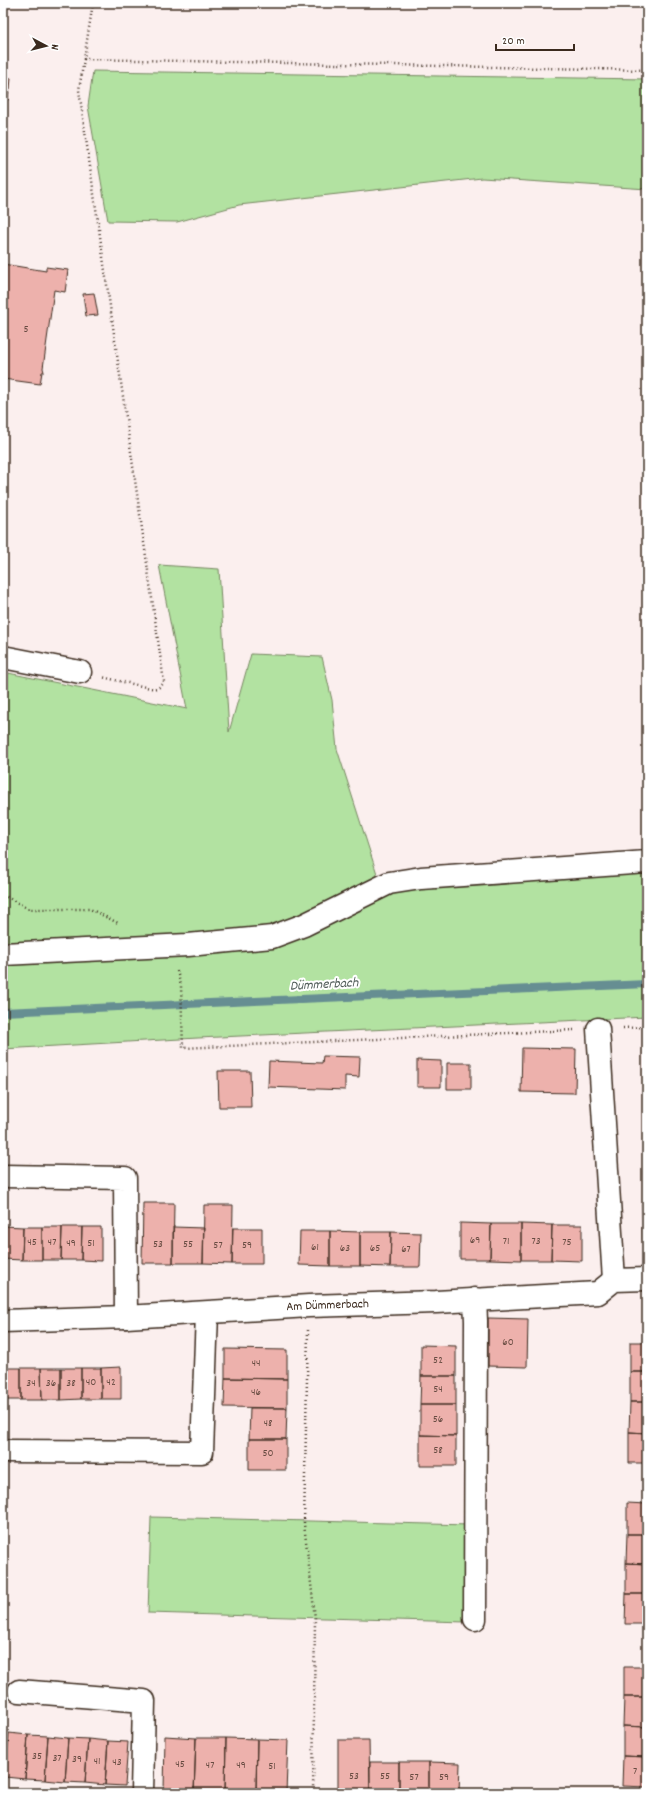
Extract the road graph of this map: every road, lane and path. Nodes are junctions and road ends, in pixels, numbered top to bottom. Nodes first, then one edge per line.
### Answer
1 (94, 3) edge
2 (84, 59) junction
3 (647, 70) edge
4 (3, 657) edge
5 (80, 672) joint
6 (647, 862) edge
7 (3, 954) edge
8 (181, 986) dead end
9 (647, 1027) edge
10 (598, 1029) junction
11 (3, 1176) edge
12 (614, 1280) junction
13 (647, 1280) edge
14 (475, 1300) junction
15 (309, 1306) junction
16 (207, 1313) junction
17 (126, 1317) junction
18 (3, 1321) edge
19 (3, 1451) edge
20 (475, 1619) dead end
21 (19, 1691) dead end
22 (142, 1793) edge
23 (313, 1793) edge

1 - 2 path
2 - 3 path
2 - 5 path
4 - 5 street
6 - 7 street
8 - 10 path
9 - 10 path
10 - 12 street
11 - 17 street
12 - 13 street
12 - 14 street, Am Dümmerbach
14 - 15 street, Am Dümmerbach
14 - 20 street
15 - 16 street, Am Dümmerbach
15 - 23 path
16 - 17 street, Am Dümmerbach
16 - 19 street
17 - 18 street, Am Dümmerbach
21 - 22 street

